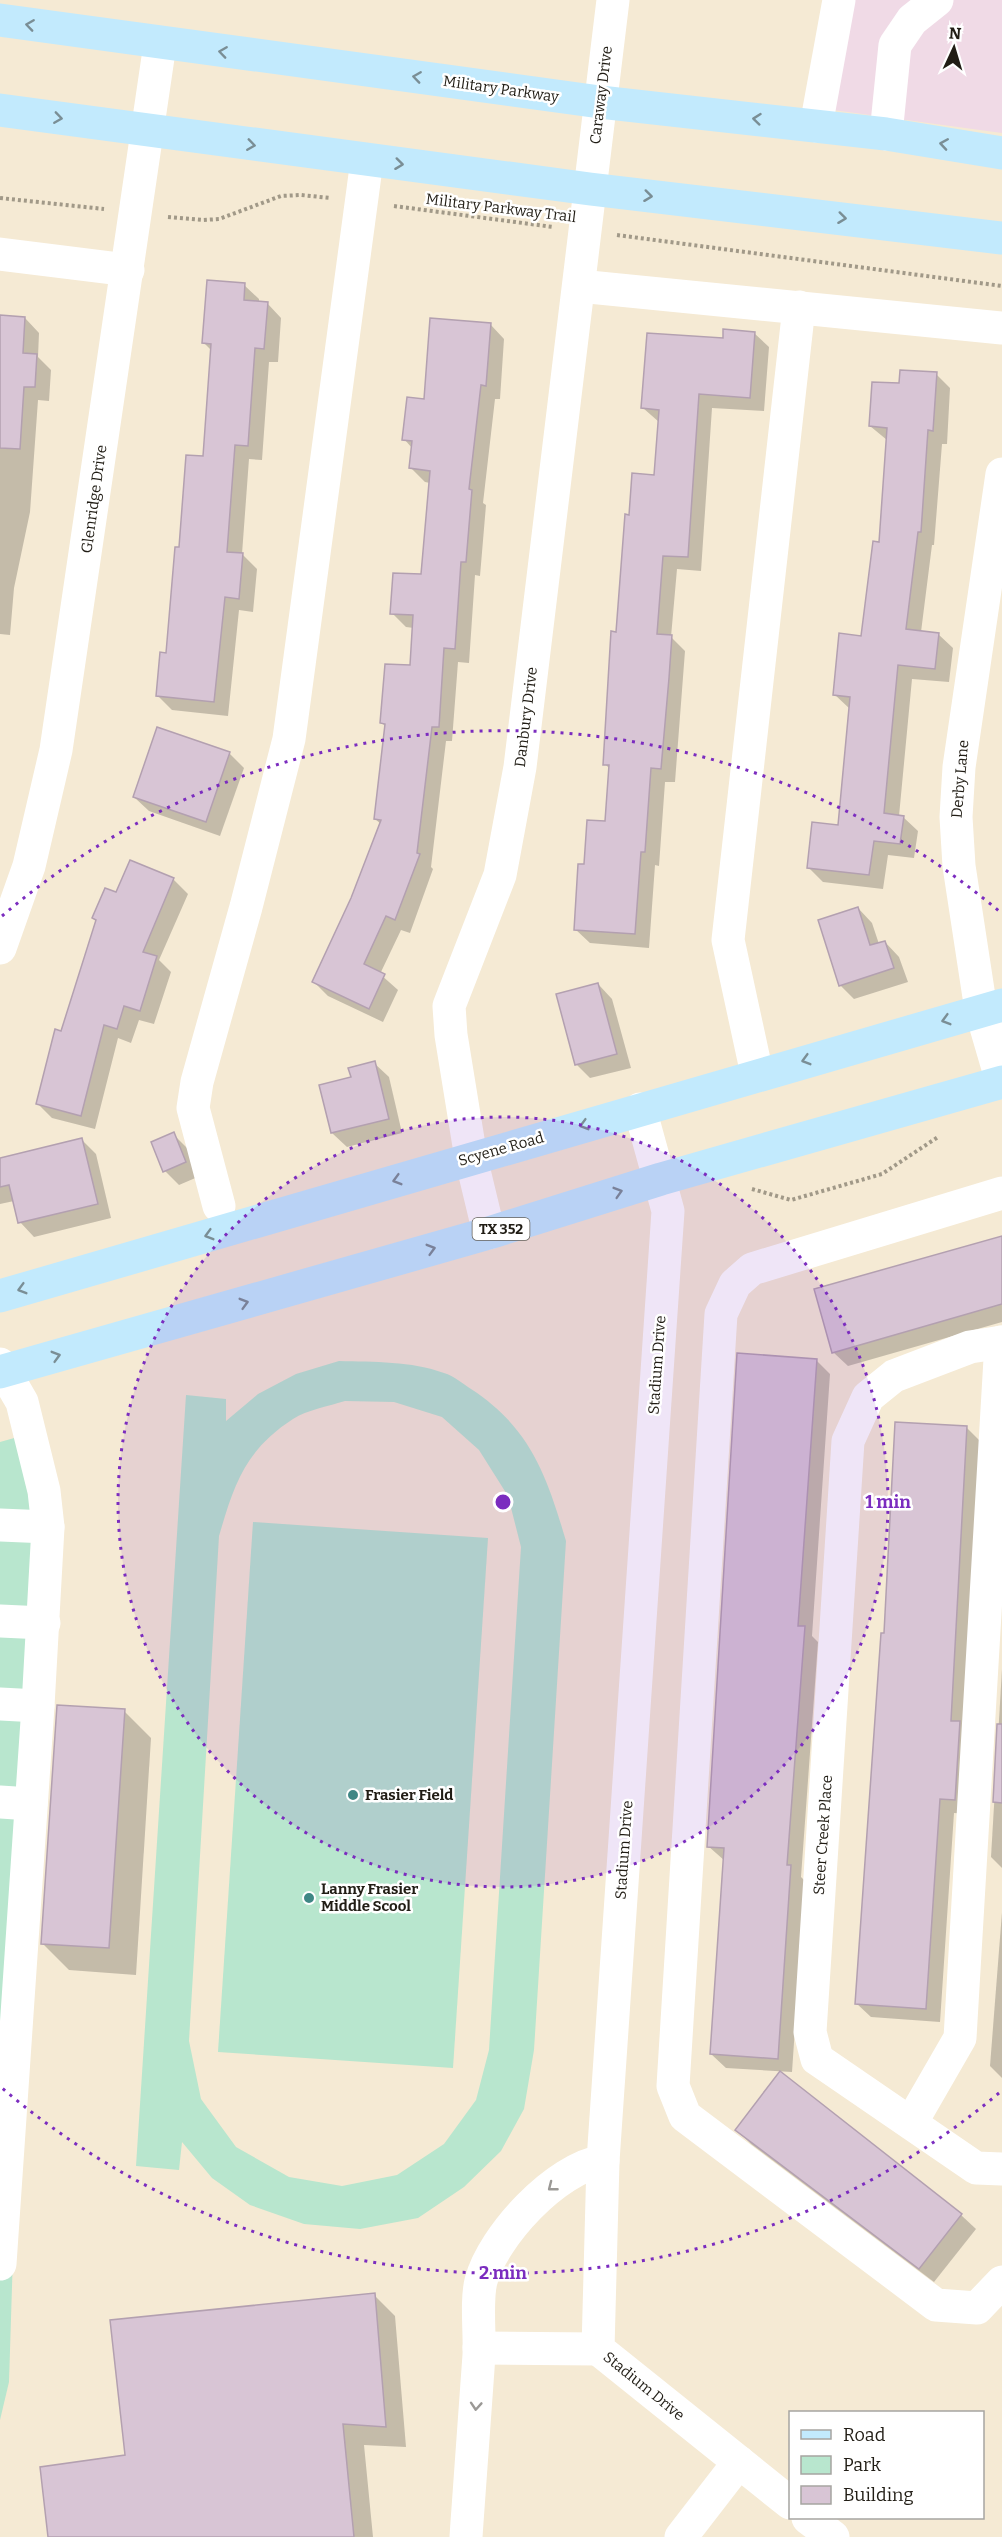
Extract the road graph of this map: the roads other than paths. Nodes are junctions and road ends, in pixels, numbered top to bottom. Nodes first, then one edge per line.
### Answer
1 (613, 0) edge
2 (839, 0) edge
3 (937, 0) edge
4 (0, 20) edge
5 (160, 44) junction
6 (600, 102) junction
7 (0, 110) edge
8 (816, 126) junction
9 (146, 130) junction
10 (885, 135) junction
11 (1002, 153) edge
12 (367, 160) junction
13 (590, 189) junction
14 (1002, 238) edge
15 (0, 254) edge
16 (128, 270) junction
17 (579, 286) junction
18 (799, 307) junction
19 (1002, 328) edge
20 (1002, 474) edge
21 (0, 948) edge
22 (992, 1007) edge
23 (757, 1074) junction
24 (1002, 1082) edge
25 (640, 1109) junction
26 (471, 1158) junction
27 (661, 1179) junction
28 (1002, 1193) edge
29 (219, 1206) dead end
30 (489, 1233) junction
31 (0, 1296) edge
32 (1001, 1342) edge
33 (1, 1369) edge
34 (0, 1525) edge
35 (48, 1527) junction
36 (0, 1621) edge
37 (44, 1623) junction
38 (0, 1704) edge
39 (38, 1706) junction
40 (16, 1803) edge
41 (12, 1895) edge
42 (10, 1972) edge
43 (6, 2065) edge
44 (911, 2123) junction
45 (3, 2142) edge
46 (603, 2161) junction
47 (1002, 2169) edge
48 (1, 2244) edge
49 (1002, 2282) edge
50 (479, 2348) junction
51 (598, 2349) junction
52 (739, 2462) junction
53 (789, 2503) edge
54 (466, 2537) edge
55 (681, 2537) edge

1 - 6 street, Caraway Drive
2 - 8 street
3 - 10 street
5 -> 4 main road, Military Parkway
6 -> 5 main road, Military Parkway
5 - 9 street, Glenridge Drive
8 -> 6 main road, Military Parkway
6 - 13 street, Caraway Drive
7 -> 9 main road
8 - 10 main road, Military Parkway
9 -> 12 main road
9 - 16 street, Glenridge Drive
11 -> 10 main road, Military Parkway
12 -> 13 main road
12 - 29 street
13 -> 14 main road
13 - 17 street, Danbury Drive
15 - 16 street
16 - 21 street, Glenridge Drive
17 - 18 street
17 - 26 street, Danbury Drive
18 - 19 street
18 - 23 street
20 - 22 street, Derby Lane
22 -> 23 main road, Scyene Road
22 - 24 street, Derby Lane
23 - 25 main road, Scyene Road
24 - 27 main road, TX 352
25 -> 26 main road, Scyene Road
25 - 27 street, Stadium Drive
26 - 30 street, Danbury Drive
26 -> 31 main road, Scyene Road
30 -> 27 main road, TX 352
27 - 46 street, Stadium Drive
28 - 49 street
33 -> 30 main road, TX 352
32 - 44 street
32 - 44 street, Steer Creek Place
33 - 35 street
34 - 35 street
35 - 37 street
36 - 37 street
37 - 39 street
38 - 39 street
39 - 40 street
40 - 41 street
41 - 42 street
42 - 43 street
43 - 45 street
44 - 47 street, Steer Creek Place
45 - 48 street
46 -> 50 street
46 - 51 street, Stadium Drive
50 - 51 street
50 -> 54 street
51 - 52 street, Stadium Drive
52 - 53 street, Stadium Drive
52 - 55 street

